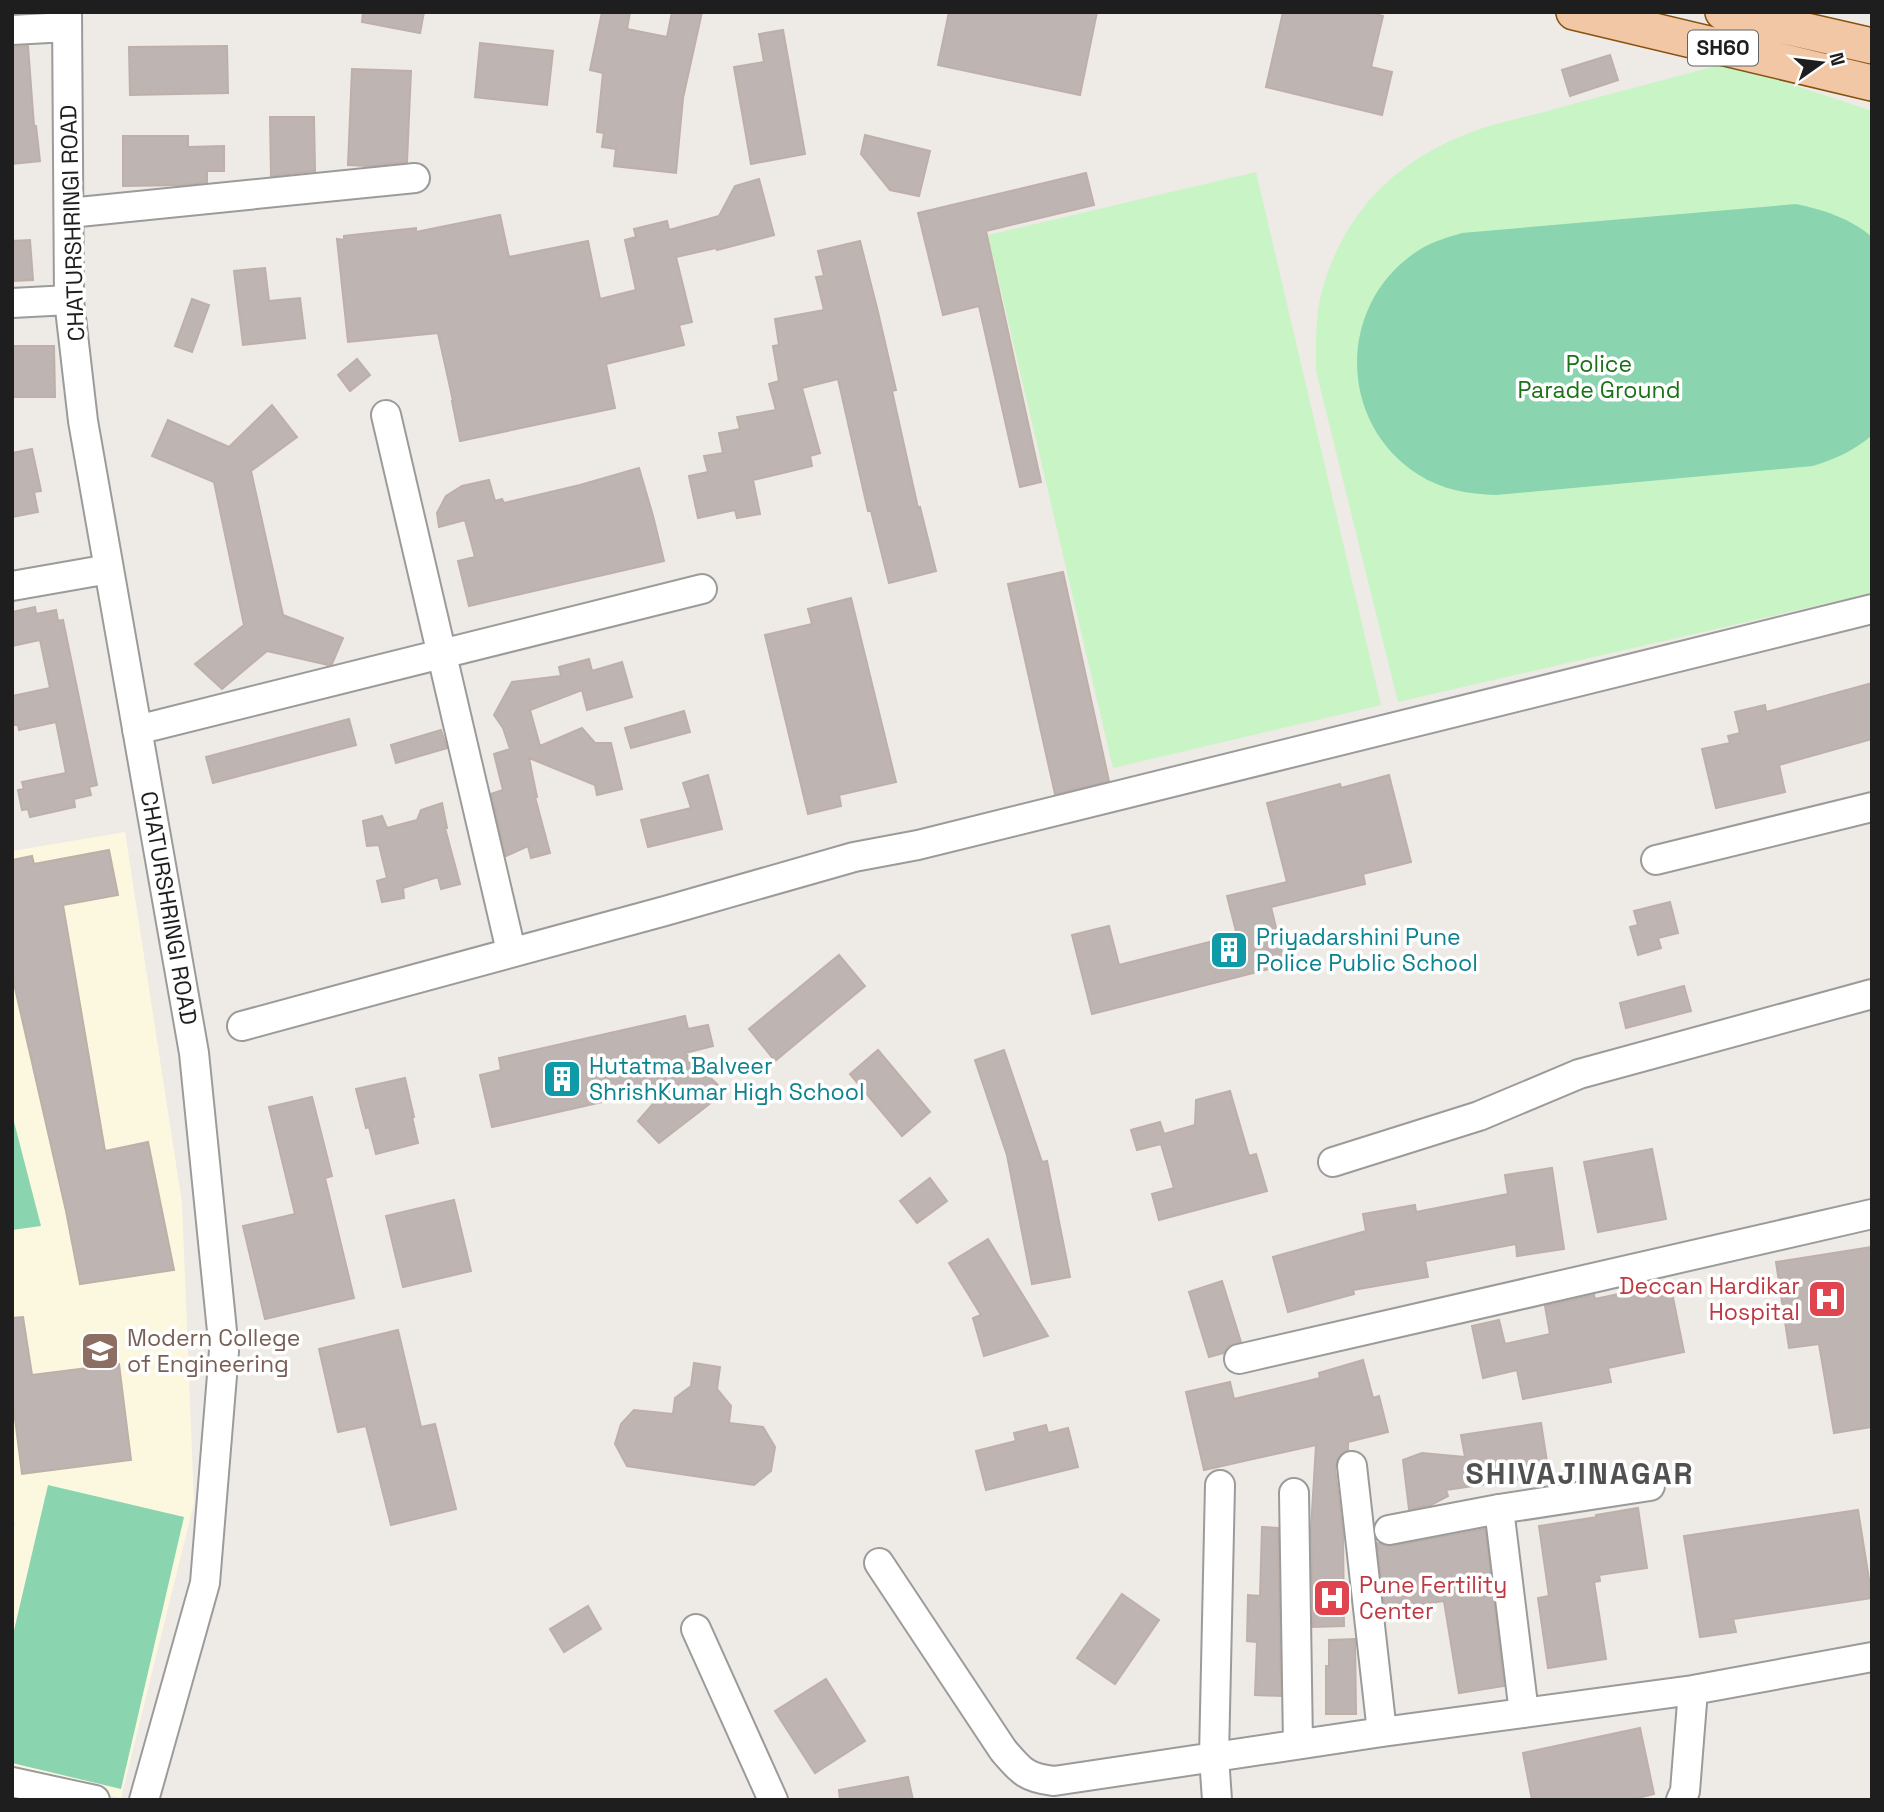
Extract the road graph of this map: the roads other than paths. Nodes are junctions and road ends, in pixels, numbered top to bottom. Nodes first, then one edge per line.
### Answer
1 (1574, 12) edge
2 (1723, 12) edge
3 (67, 20) edge
4 (12, 30) edge
5 (1872, 46) edge
6 (1872, 83) edge
7 (415, 178) dead end
8 (69, 213) junction
9 (69, 300) junction
10 (12, 303) edge
11 (386, 415) dead end
12 (109, 569) junction
13 (12, 586) edge
14 (702, 590) dead end
15 (1872, 609) edge
16 (443, 654) junction
17 (138, 730) junction
18 (1872, 807) edge
19 (1656, 860) dead end
20 (511, 951) junction
21 (1872, 994) edge
22 (242, 1026) dead end
23 (1333, 1162) dead end
24 (1872, 1214) edge
25 (1239, 1359) dead end
26 (1352, 1465) dead end
27 (1220, 1485) dead end
28 (1650, 1486) dead end
29 (1294, 1493) dead end
30 (1499, 1509) junction
31 (1389, 1530) dead end
32 (879, 1563) dead end
33 (696, 1629) dead end
34 (1872, 1657) edge
35 (1693, 1690) junction
36 (1524, 1713) junction
37 (1382, 1732) junction
38 (1298, 1744) junction
39 (1214, 1757) junction
40 (12, 1782) edge
41 (95, 1800) edge
42 (144, 1800) edge
43 (773, 1800) edge
44 (1217, 1800) edge
45 (1681, 1800) edge

1 - 6 main road, SH60
2 - 5 main road, SH60
3 - 4 street
3 - 8 street, CHATURSHRINGI ROAD
7 - 8 street
8 - 9 street, CHATURSHRINGI ROAD
9 - 10 street
9 - 12 street, CHATURSHRINGI ROAD
11 - 16 street
12 - 13 street
12 - 17 street, CHATURSHRINGI ROAD
14 - 16 street
15 - 20 street
16 - 17 street
16 - 20 street
17 - 42 street, CHATURSHRINGI ROAD
18 - 19 street
20 - 22 street
21 - 23 street
24 - 25 street
26 - 37 street
27 - 39 street
28 - 30 street
29 - 38 street
30 - 31 street
30 - 36 street
32 - 39 street
33 - 43 street
34 - 35 street
35 - 36 street
35 - 45 street
36 - 37 street
37 - 38 street
38 - 39 street
39 - 44 street
40 - 41 street

